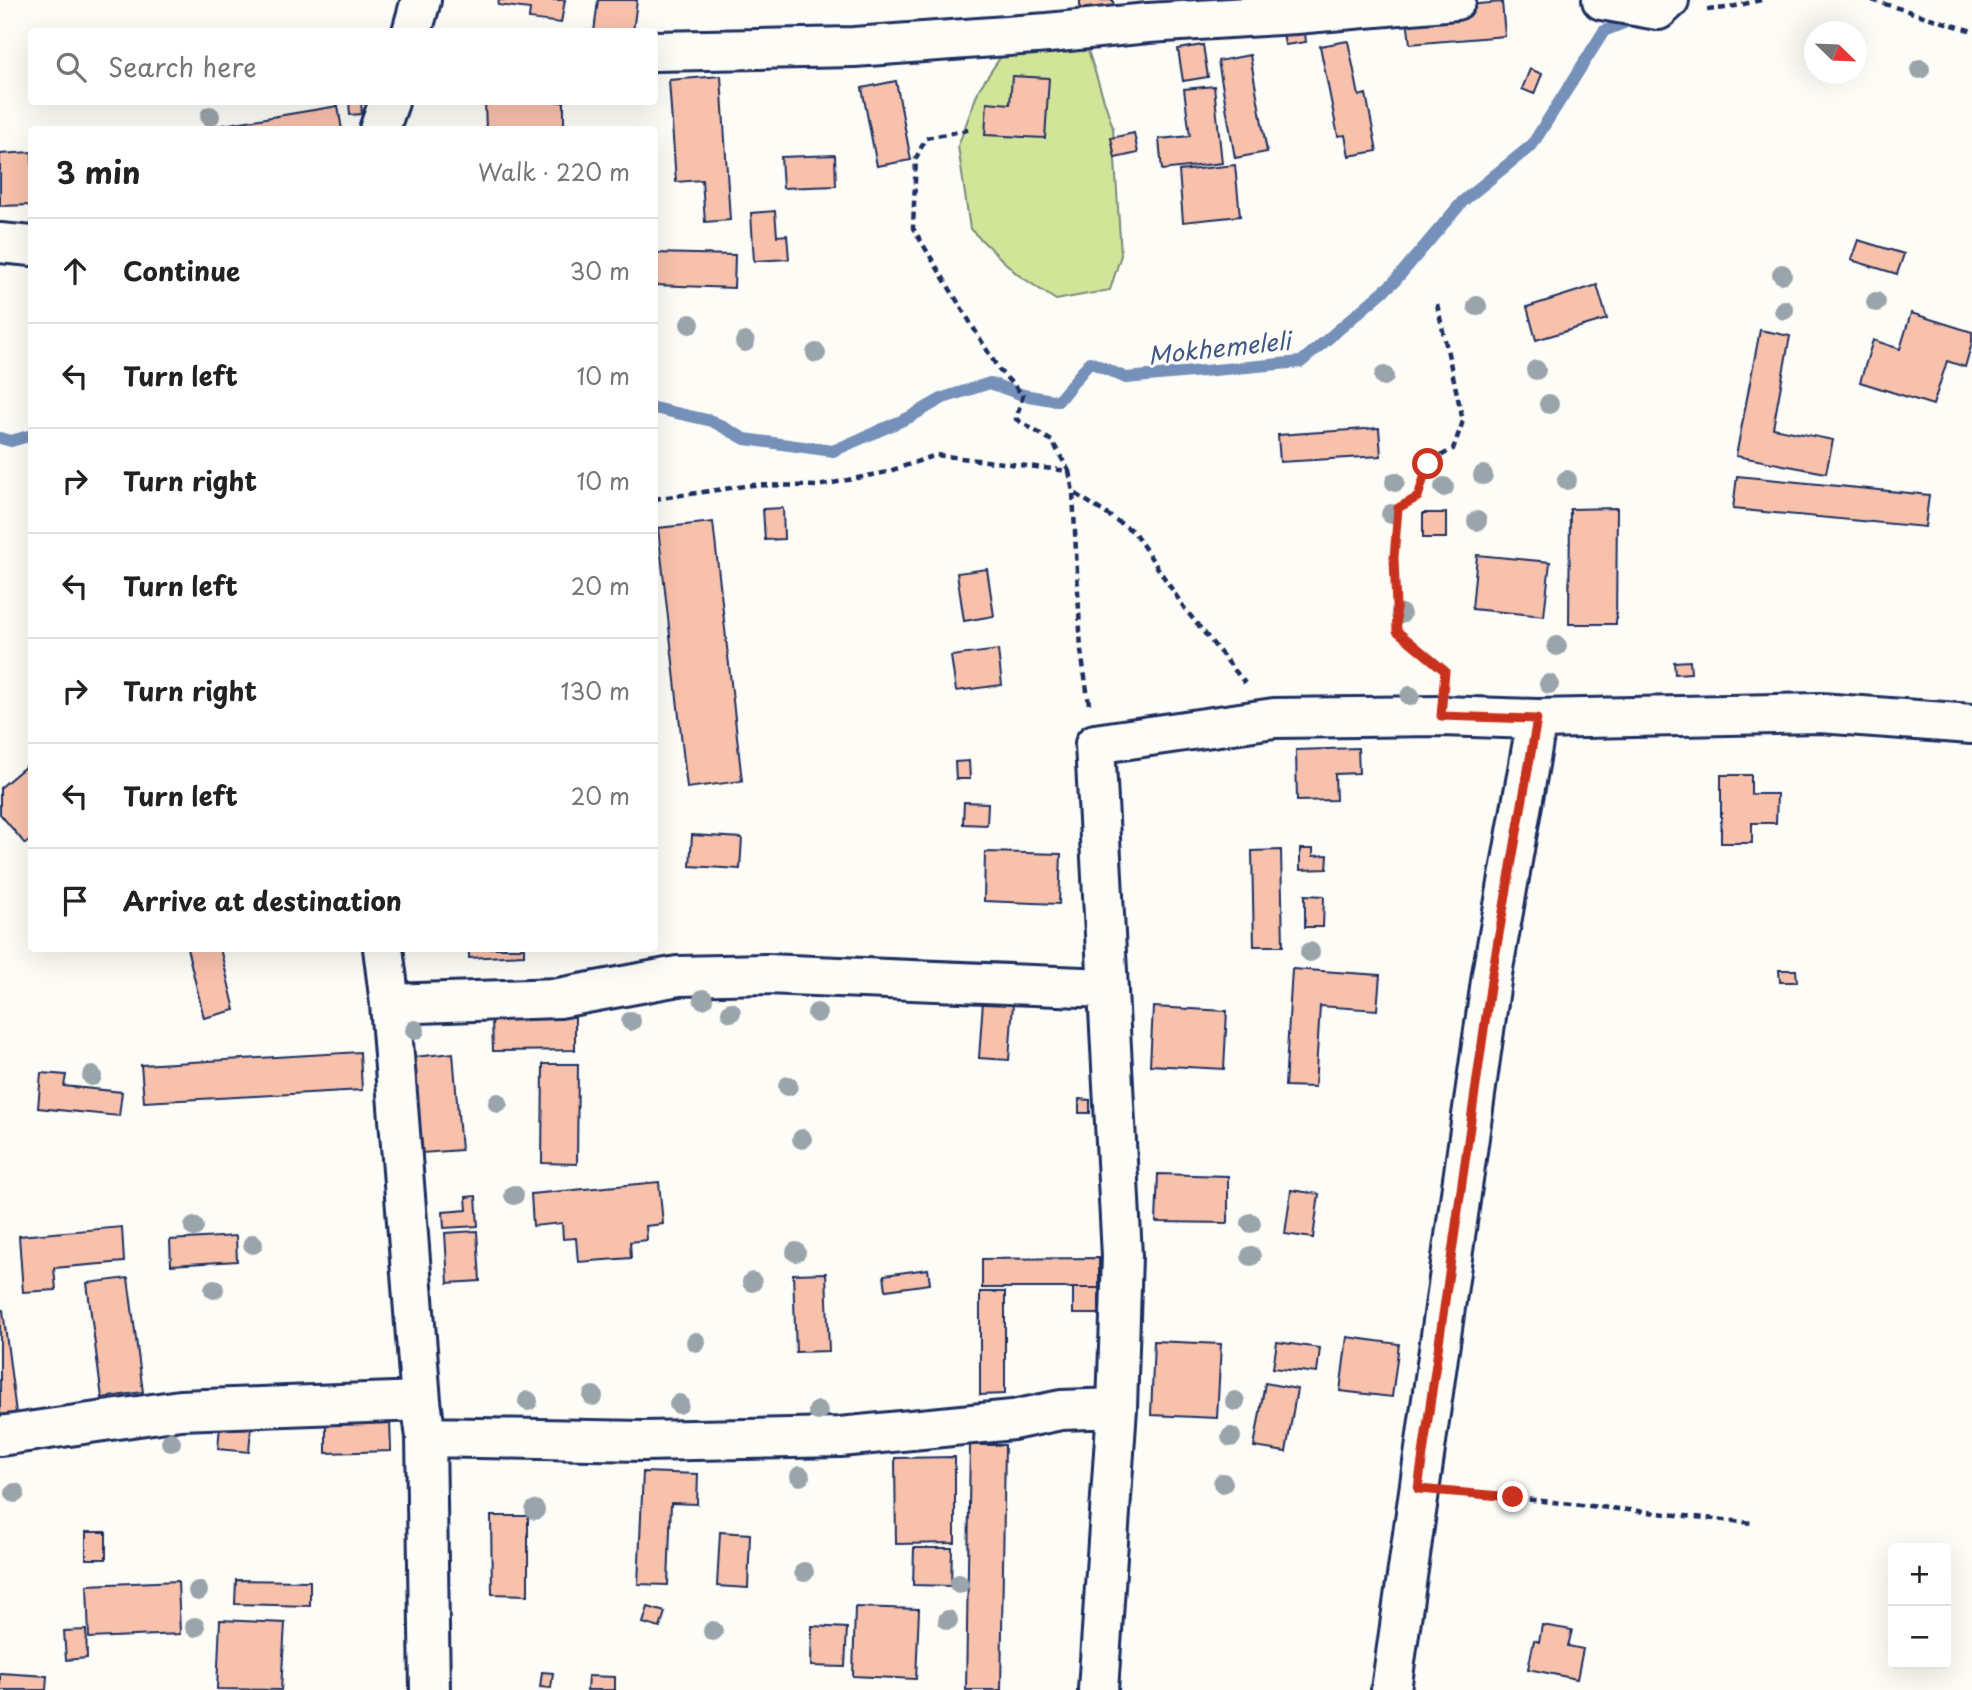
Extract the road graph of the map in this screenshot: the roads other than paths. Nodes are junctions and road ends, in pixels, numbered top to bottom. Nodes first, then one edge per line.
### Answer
1 (421, 0) edge
2 (1456, 0) edge
3 (1602, 0) edge
4 (1670, 0) edge
5 (413, 28) edge
6 (658, 51) edge
7 (388, 105) edge
8 (380, 126) edge
9 (0, 243) edge
10 (28, 246) edge
11 (1537, 719) junction
12 (1972, 724) edge
13 (384, 952) edge
14 (1108, 988) junction
15 (390, 1004) junction
16 (1117, 1408) junction
17 (424, 1419) junction
18 (0, 1436) edge
19 (430, 1690) edge
20 (1098, 1690) edge
21 (1391, 1690) edge

1 - 5 street
2 - 6 street
3 - 4 street
7 - 8 street
9 - 10 street
11 - 12 street
11 - 14 street
11 - 21 street
13 - 15 street
14 - 15 street
14 - 16 street
15 - 17 street
16 - 17 street
16 - 20 street
17 - 18 street
17 - 19 street

